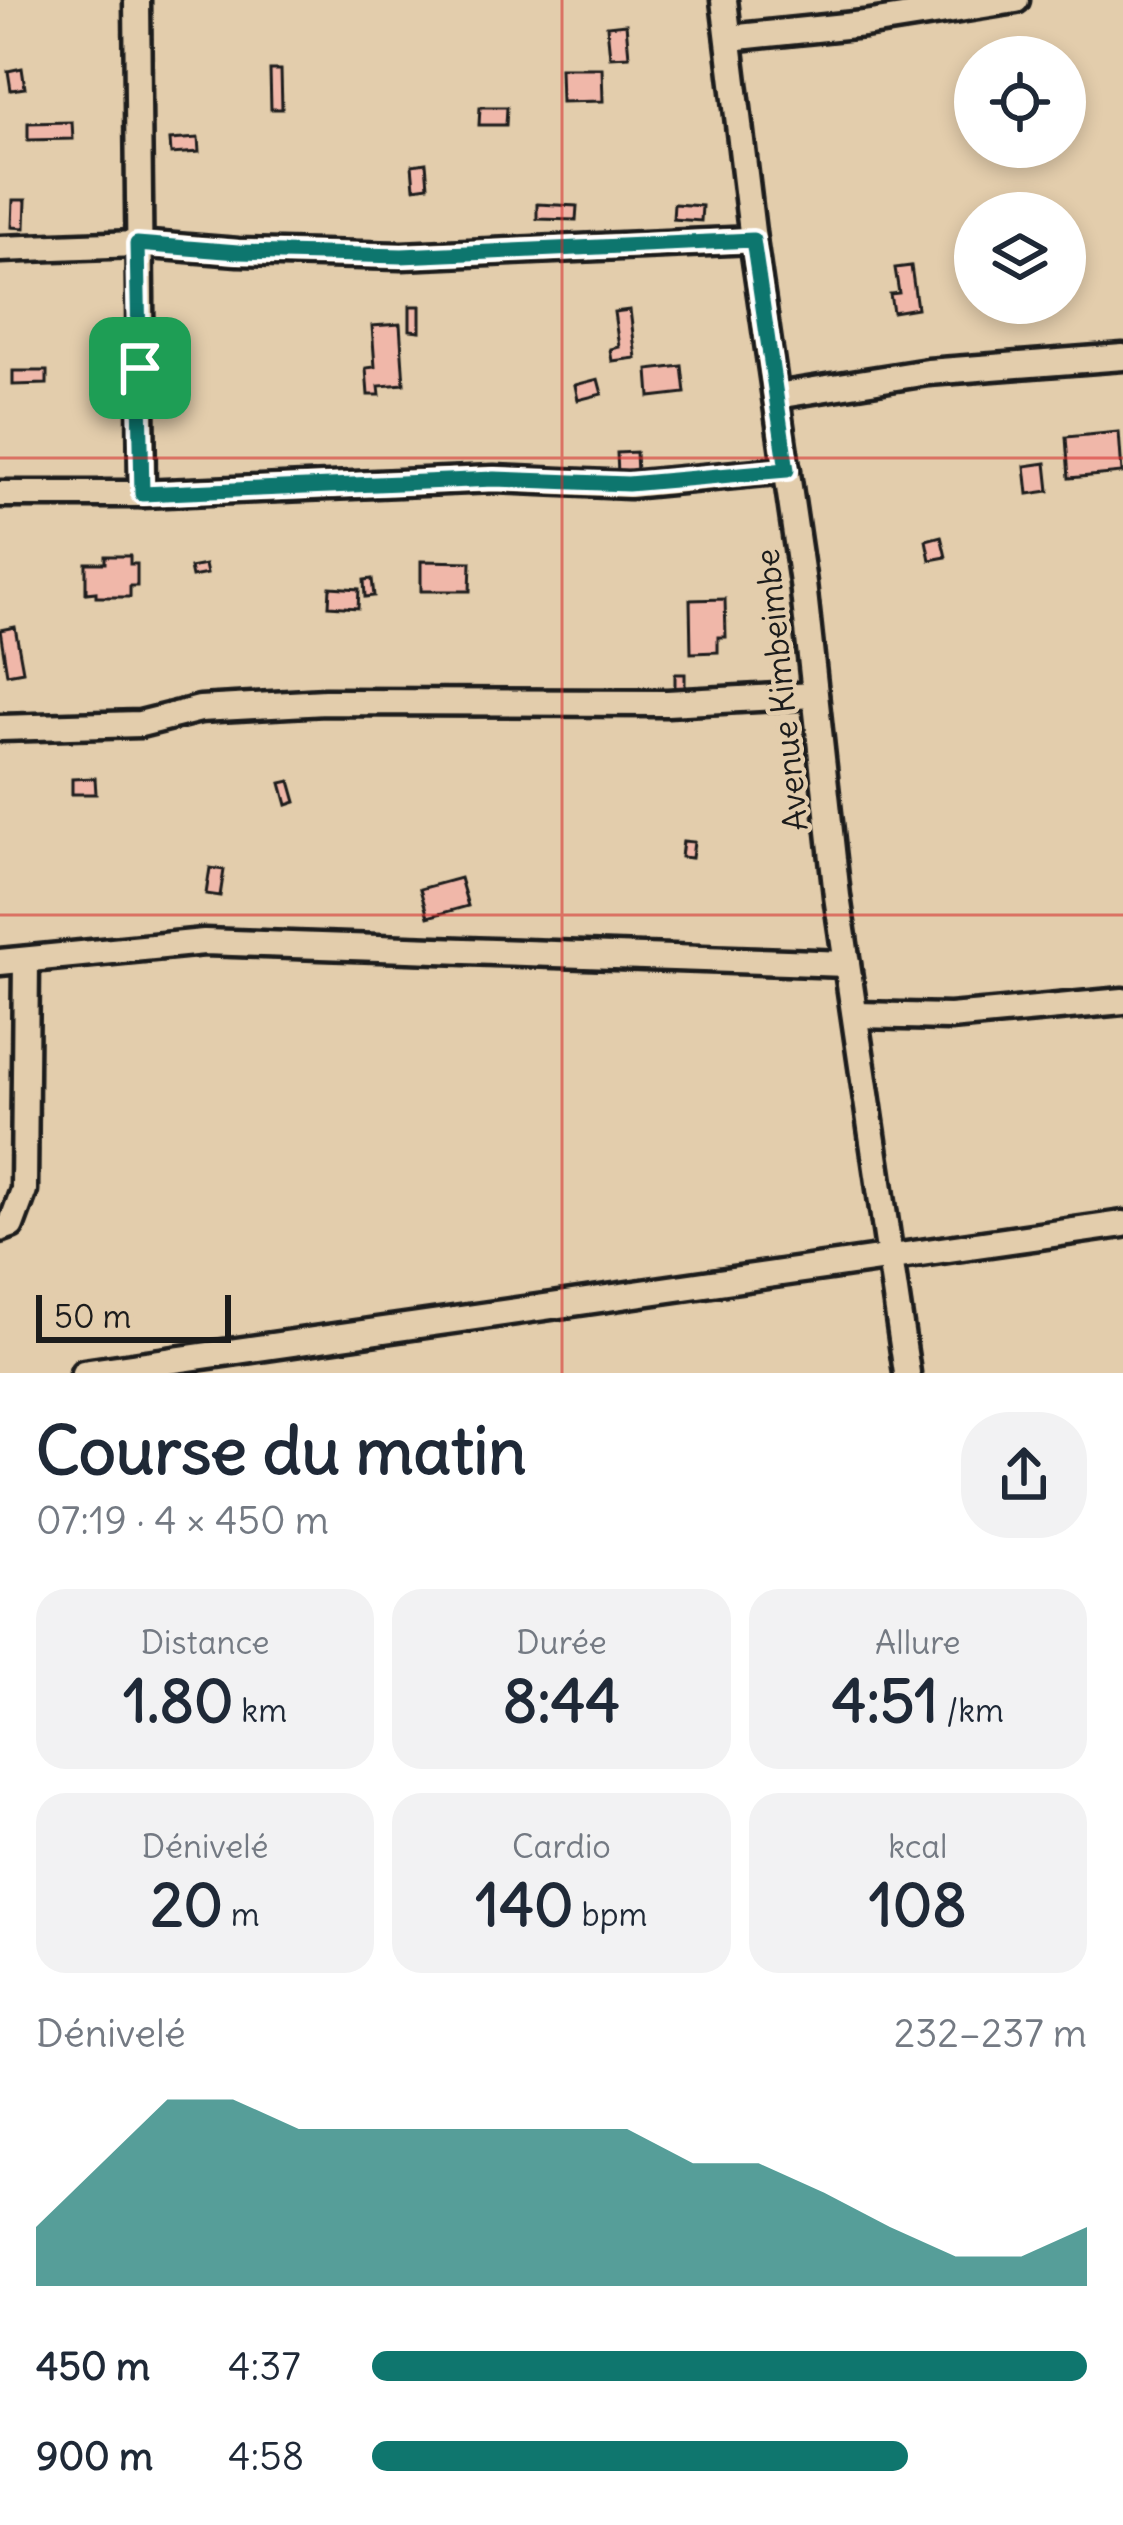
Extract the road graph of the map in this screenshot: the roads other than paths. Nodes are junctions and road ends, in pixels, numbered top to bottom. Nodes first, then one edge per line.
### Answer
1 (137, 0) edge
2 (724, 0) edge
3 (1016, 0) edge
4 (728, 38) junction
5 (753, 240) junction
6 (137, 244) junction
7 (0, 249) edge
8 (1123, 357) edge
9 (776, 396) junction
10 (787, 470) junction
11 (0, 494) edge
12 (142, 494) junction
13 (815, 694) junction
14 (0, 728) edge
15 (26, 960) junction
16 (0, 962) edge
17 (848, 964) junction
18 (1123, 1001) edge
19 (856, 1015) junction
20 (1123, 1224) edge
21 (0, 1229) edge
22 (889, 1260) junction
23 (84, 1373) edge
24 (907, 1373) edge

1 - 6 street
2 - 4 street, Avenue Kimbeimbe
3 - 4 street
4 - 5 street, Avenue Kimbeimbe
5 - 6 street
5 - 9 street, Avenue Kimbeimbe
6 - 7 street
6 - 12 street
8 - 9 street
9 - 10 street, Avenue Kimbeimbe
10 - 12 street
10 - 13 street, Avenue Kimbeimbe
11 - 12 street
13 - 14 street
13 - 17 street, Avenue Kimbeimbe
15 - 16 street
15 - 17 street
15 - 21 street
17 - 19 street, Avenue Kimbeimbe
18 - 19 street
19 - 22 street, Avenue Kimbeimbe
20 - 22 street
22 - 23 street
22 - 24 street, Avenue Kimbeimbe

